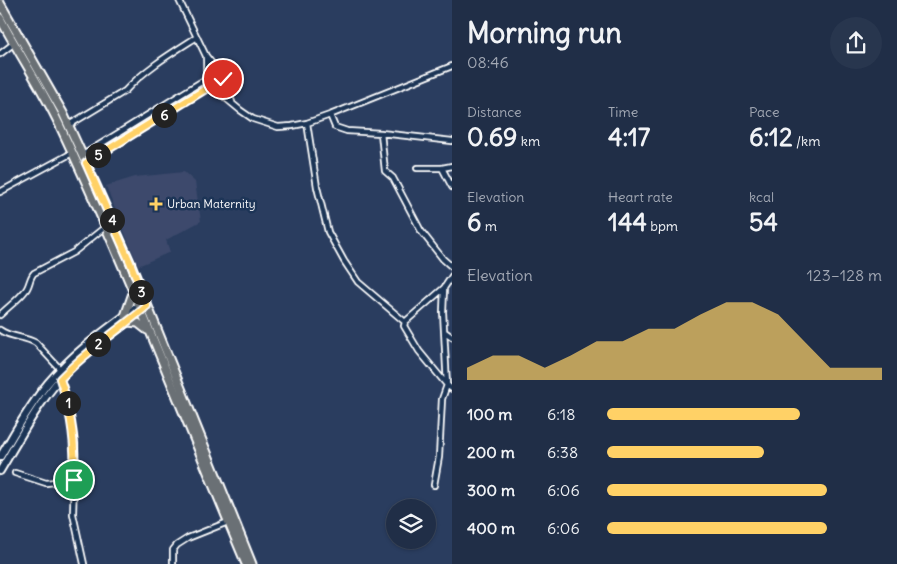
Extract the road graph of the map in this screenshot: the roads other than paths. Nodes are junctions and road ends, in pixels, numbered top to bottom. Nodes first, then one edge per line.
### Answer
1 (179, 0) edge
2 (0, 3) edge
3 (0, 18) edge
4 (197, 37) junction
5 (13, 44) junction
6 (0, 54) edge
7 (206, 56) junction
8 (452, 66) edge
9 (217, 70) junction
10 (206, 77) junction
11 (223, 79) junction
12 (211, 86) junction
13 (233, 103) junction
14 (330, 115) junction
15 (307, 123) junction
16 (69, 125) junction
17 (380, 133) junction
18 (452, 141) edge
19 (72, 153) junction
20 (83, 155) junction
21 (86, 163) junction
22 (452, 166) edge
23 (417, 168) dead end
24 (442, 168) junction
25 (452, 187) edge
26 (0, 192) edge
27 (105, 227) junction
28 (452, 268) edge
29 (452, 276) edge
30 (444, 288) junction
31 (133, 293) junction
32 (146, 303) junction
33 (139, 309) junction
34 (0, 315) edge
35 (126, 319) junction
36 (405, 322) junction
37 (0, 330) edge
38 (149, 332) junction
39 (445, 332) junction
40 (452, 337) edge
41 (60, 369) junction
42 (60, 379) junction
43 (447, 385) junction
44 (452, 389) edge
45 (0, 457) edge
46 (0, 472) edge
47 (15, 473) dead end
48 (74, 480) junction
49 (434, 485) dead end
50 (228, 522) junction
51 (84, 564) edge
52 (173, 564) edge
53 (246, 564) edge
54 (252, 564) edge

1 - 4 street
2 - 16 main road
3 - 5 main road
4 - 7 street
4 - 16 street
5 - 6 street
5 - 19 main road
7 - 9 street
7 - 10 street
8 - 14 street
9 - 10 street
9 - 11 street
10 - 12 street
10 - 20 street
11 - 12 street
11 - 13 street
12 - 13 street
12 - 21 street
13 - 15 street
14 - 15 street
14 - 17 street
15 - 36 street
16 - 20 main road
17 - 18 street
17 - 28 street
19 - 26 street
19 - 27 main road
20 - 21 main road
21 - 32 main road
22 - 24 street
23 - 24 street
24 - 25 street
27 - 31 main road
27 - 34 street
29 - 30 street
30 - 36 street
30 - 39 street
31 - 33 main road
31 - 35 main road
32 - 33 street
32 - 54 main road
33 - 35 street
33 - 38 main road
35 - 38 main road
35 - 41 street
35 - 42 street
36 - 43 street
37 - 41 street
38 - 50 main road
39 - 40 street
39 - 43 street
41 - 45 street
42 - 46 street
42 - 48 street
43 - 44 street
43 - 49 street
47 - 48 street
48 - 51 street
50 - 52 street
50 - 53 main road

